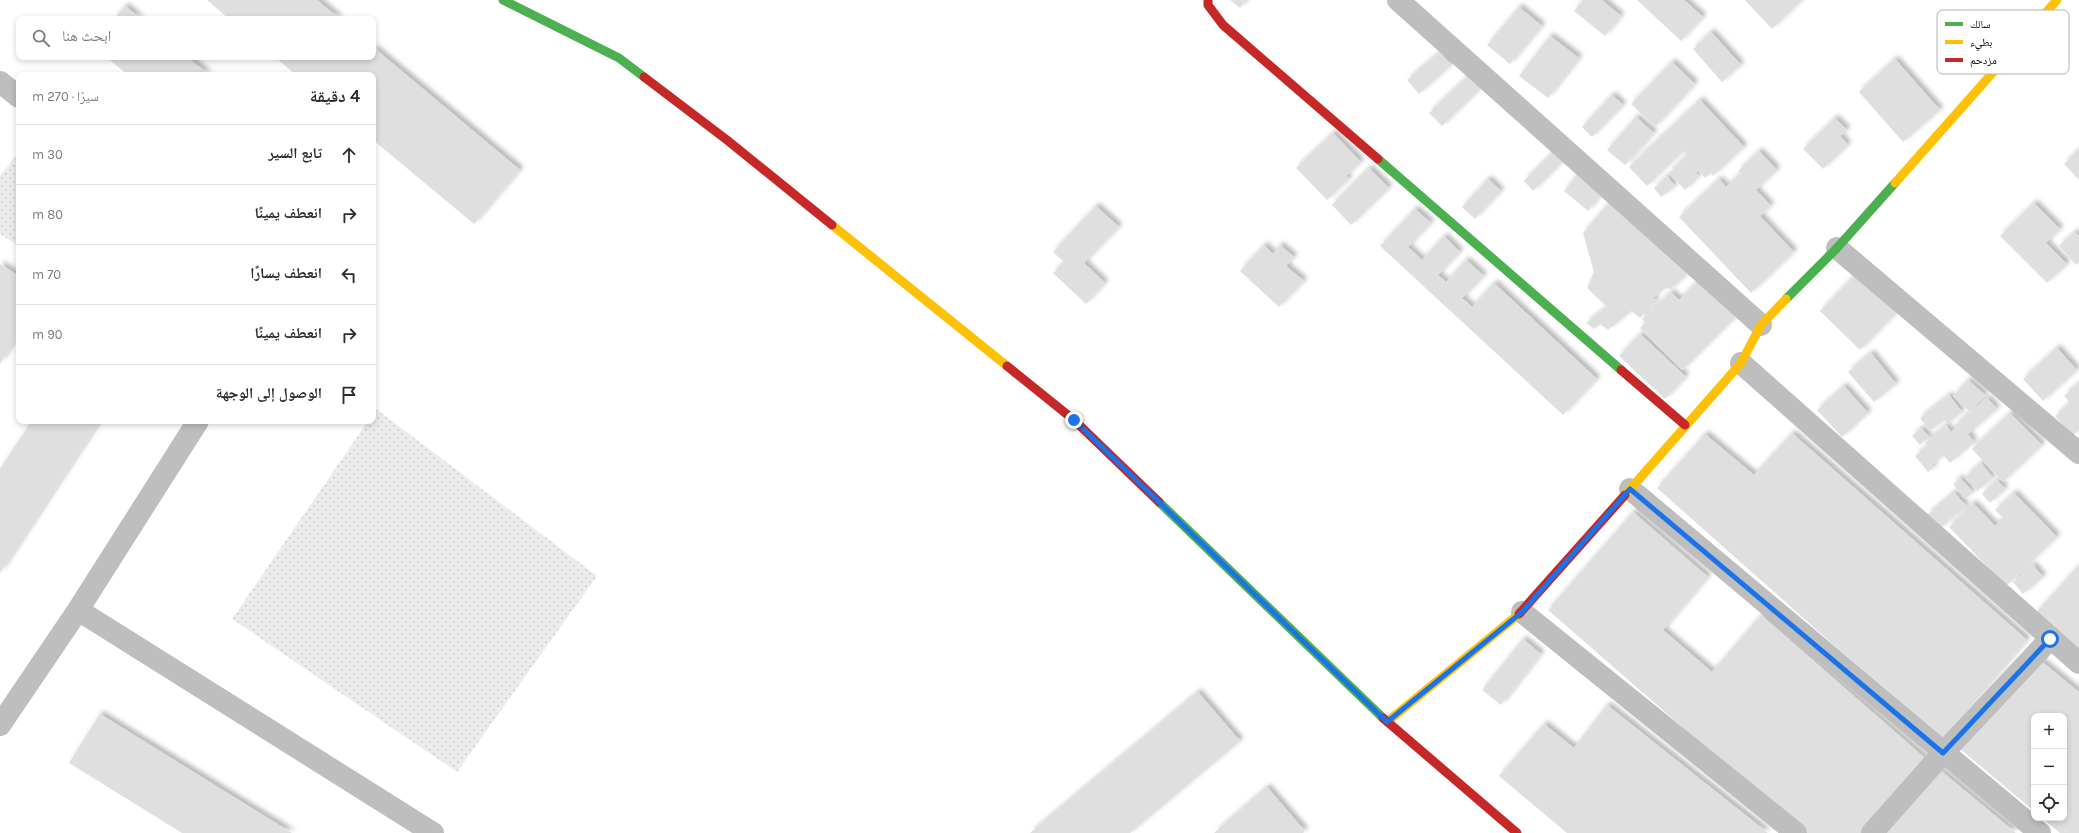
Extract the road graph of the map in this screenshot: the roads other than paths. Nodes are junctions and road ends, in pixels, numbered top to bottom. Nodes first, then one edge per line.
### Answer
1 (503, 0) edge
2 (1208, 0) edge
3 (1398, 0) edge
4 (2057, 0) edge
5 (2048, 10) edge
6 (1991, 74) edge
7 (1837, 248) junction
8 (1761, 325) junction
9 (1741, 363) junction
10 (196, 424) edge
11 (1685, 425) junction
12 (2079, 453) edge
13 (1630, 489) junction
14 (78, 610) junction
15 (1522, 612) junction
16 (2050, 639) junction
17 (2079, 663) edge
18 (1387, 722) junction
19 (0, 725) edge
20 (1943, 753) junction
21 (433, 833) edge
22 (1518, 833) edge
23 (1796, 833) edge
24 (1872, 833) edge
25 (2040, 833) edge

1 - 18 street
2 - 11 street
3 - 8 street
4 - 5 street
6 - 7 street
7 - 8 street
7 - 12 street
8 - 9 street
9 - 11 street
9 - 16 street
10 - 14 street
11 - 13 street
13 - 15 street
13 - 20 street
14 - 19 street
14 - 21 street
15 - 18 street
15 - 23 street
16 - 17 street
16 - 20 street
18 - 22 street
20 - 24 street
20 - 25 street

